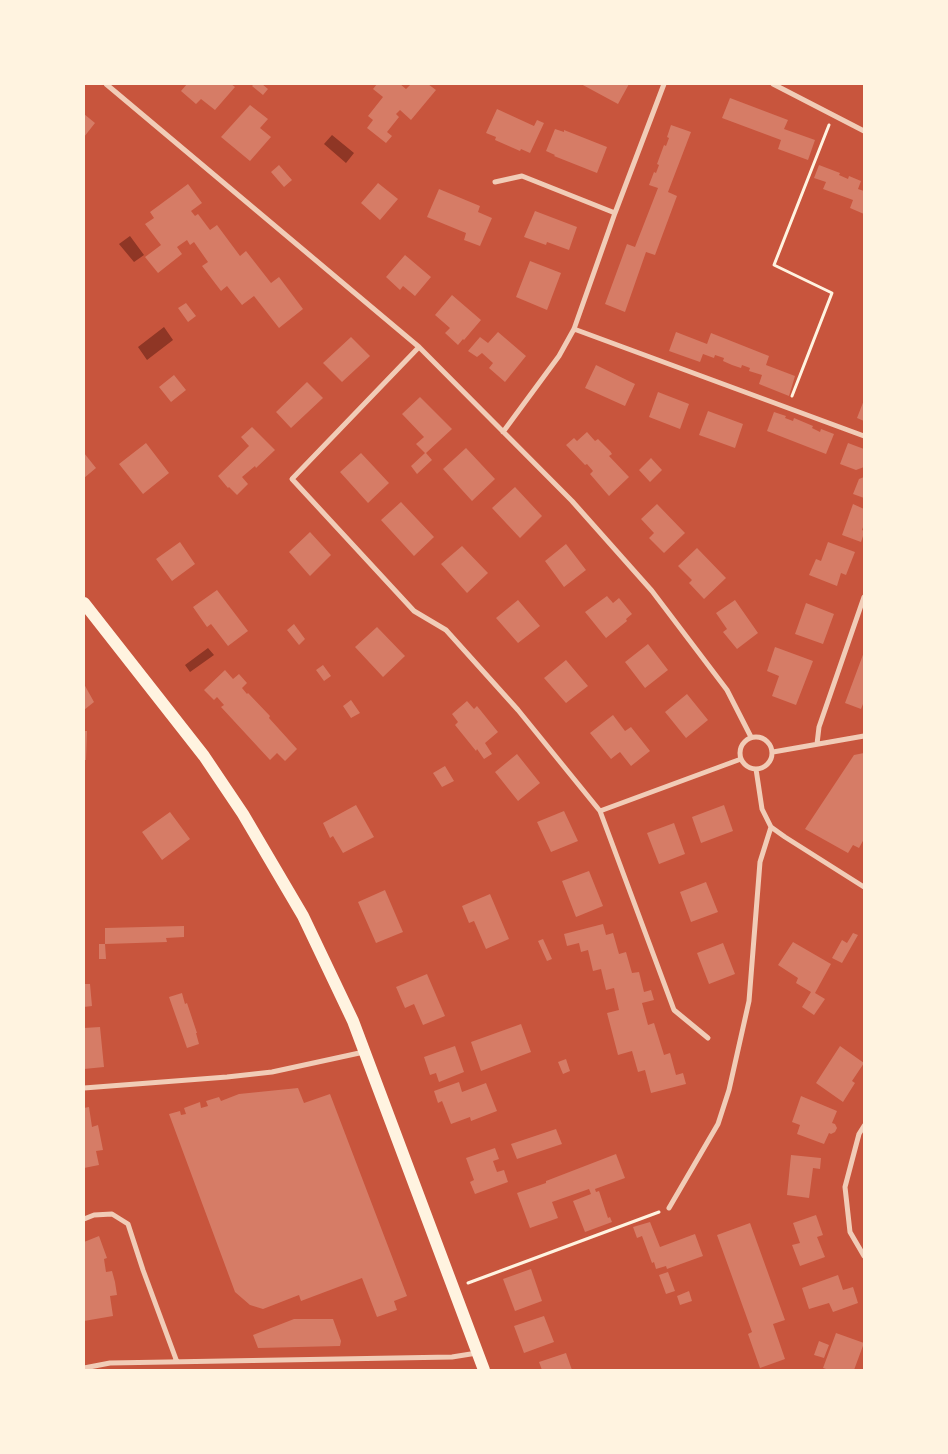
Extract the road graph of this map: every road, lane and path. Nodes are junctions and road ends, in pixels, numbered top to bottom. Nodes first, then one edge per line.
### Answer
1 (106, 84) edge
2 (664, 84) edge
3 (773, 84) edge
4 (833, 115) junction
5 (864, 131) edge
6 (495, 182) dead end
7 (616, 213) junction
8 (574, 330) junction
9 (419, 347) junction
10 (788, 408) junction
11 (503, 432) junction
12 (864, 436) edge
13 (864, 597) edge
14 (84, 603) edge
15 (864, 736) edge
16 (751, 737) junction
17 (817, 744) junction
18 (773, 752) junction
19 (741, 759) junction
20 (756, 770) junction
21 (600, 811) junction
22 (771, 827) junction
23 (864, 887) edge
24 (708, 1038) dead end
25 (365, 1052) junction
26 (84, 1088) edge
27 (864, 1126) edge
28 (669, 1208) joint
29 (84, 1219) edge
30 (864, 1256) edge
31 (454, 1288) junction
32 (478, 1353) junction
33 (177, 1362) junction
34 (84, 1368) edge
35 (484, 1370) edge

1 - 9 street
2 - 7 street
3 - 4 street
4 - 5 street
4 - 10 path
6 - 7 street
7 - 8 street
8 - 10 street
8 - 11 street
9 - 11 street
9 - 21 street
10 - 12 street
11 - 16 street
13 - 17 street
14 - 25 main road
15 - 17 street
16 - 18 street
16 - 19 street
17 - 18 street
18 - 20 street
19 - 20 street
19 - 21 street
20 - 22 street
21 - 24 street
22 - 23 street
22 - 28 street
25 - 26 street
25 - 31 main road
27 - 30 street
28 - 31 path
29 - 33 street
31 - 32 main road
32 - 33 street
32 - 35 main road
33 - 34 street

